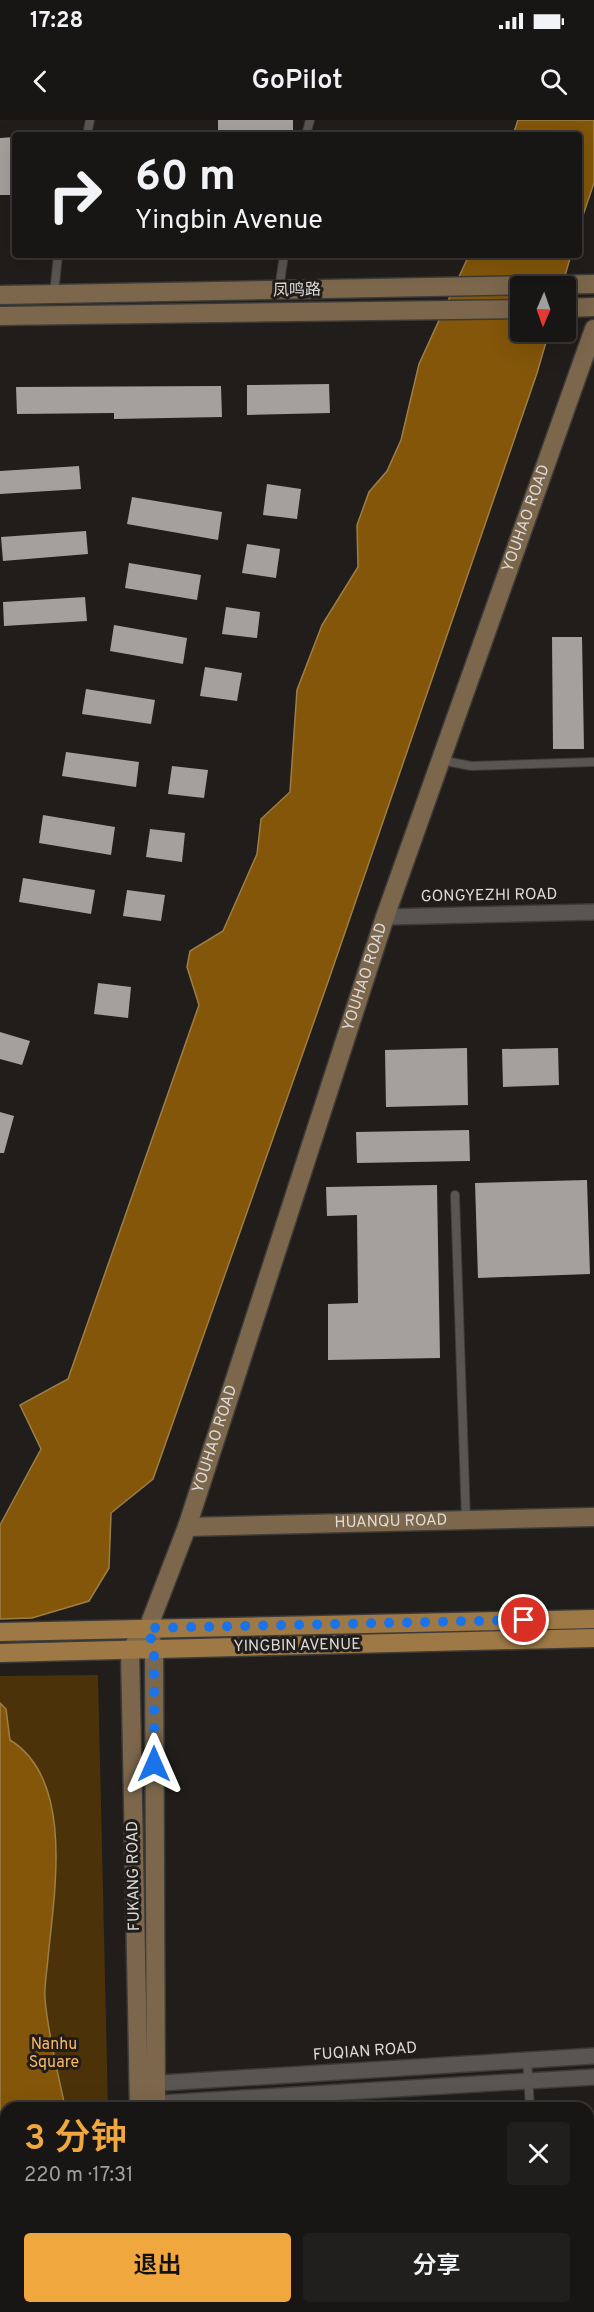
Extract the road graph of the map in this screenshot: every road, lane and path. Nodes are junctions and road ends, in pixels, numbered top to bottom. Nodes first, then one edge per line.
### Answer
1 (58, 258) edge
2 (284, 258) edge
3 (594, 284) edge
4 (278, 291) junction
5 (54, 294) junction
6 (0, 295) edge
7 (576, 308) edge
8 (594, 308) edge
9 (510, 309) edge
10 (0, 316) edge
11 (594, 329) edge
12 (440, 760) junction
13 (594, 762) edge
14 (594, 912) edge
15 (385, 917) junction
16 (455, 1195) dead end
17 (594, 1517) edge
18 (466, 1520) junction
19 (187, 1527) junction
20 (594, 1619) edge
21 (148, 1628) junction
22 (0, 1632) edge
23 (594, 1638) edge
24 (154, 1649) junction
25 (130, 1650) junction
26 (0, 1653) edge
27 (594, 2056) edge
28 (527, 2059) junction
29 (594, 2077) edge
30 (528, 2080) junction
31 (147, 2084) junction
32 (147, 2102) edge
33 (193, 2102) edge
34 (529, 2102) edge

1 - 5 lane
2 - 4 lane
3 - 4 street, 凤鸣路
4 - 5 street, 凤鸣路
5 - 6 street, 凤鸣路
7 - 8 street
9 - 10 street, 凤鸣路
11 - 12 street, YOUHAO ROAD
12 - 13 lane
12 - 15 street, YOUHAO ROAD
14 - 15 street, GONGYEZHI ROAD
15 - 19 street, YOUHAO ROAD
16 - 18 lane
17 - 18 street, HUANQU ROAD
18 - 19 street, HUANQU ROAD
19 - 21 street, YOUHAO ROAD
20 - 21 main road, YINGBIN AVENUE
21 - 22 main road, YINGBIN AVENUE
21 - 24 street, FUKANG ROAD
21 - 25 street
23 - 24 main road, YINGBIN AVENUE
24 - 25 main road, YINGBIN AVENUE
24 - 31 street, FUKANG ROAD
25 - 26 main road, YINGBIN AVENUE
25 - 31 street, FUKANG ROAD
27 - 28 street, FUQIAN ROAD
28 - 30 lane
28 - 31 street, FUQIAN ROAD
29 - 30 street
30 - 33 street
30 - 34 lane
31 - 32 street, FUKANG ROAD

